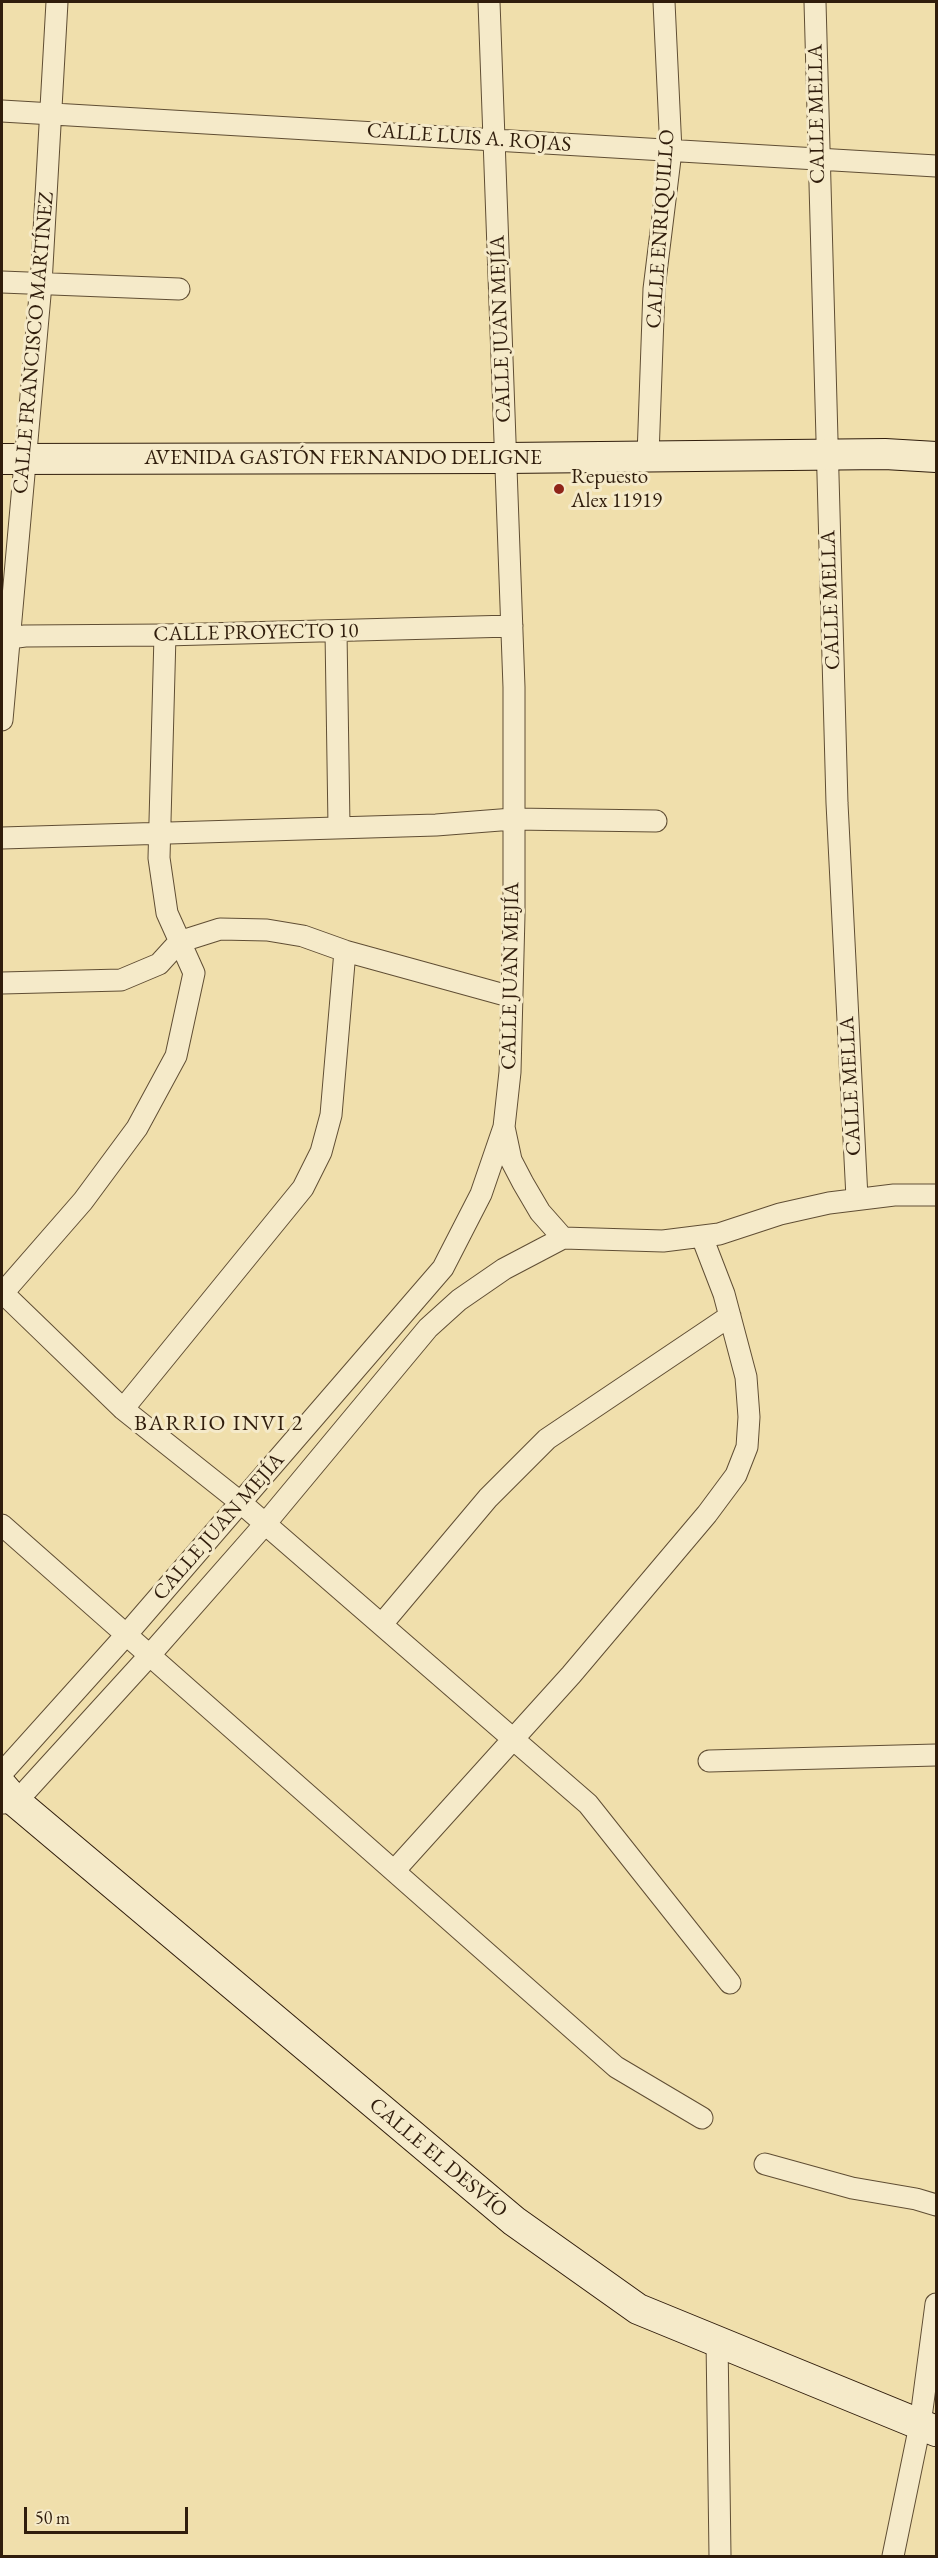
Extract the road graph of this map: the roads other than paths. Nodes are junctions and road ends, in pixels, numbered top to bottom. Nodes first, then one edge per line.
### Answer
1 (57, 2) edge
2 (489, 2) edge
3 (664, 2) edge
4 (815, 2) edge
5 (2, 111) edge
6 (52, 113) junction
7 (493, 140) junction
8 (670, 151) junction
9 (818, 159) junction
10 (936, 166) edge
11 (2, 282) edge
12 (41, 284) junction
13 (179, 289) dead end
14 (826, 455) junction
15 (648, 456) junction
16 (936, 457) edge
17 (13, 458) edge
18 (506, 458) junction
19 (512, 626) junction
20 (336, 632) junction
21 (165, 635) junction
22 (6, 639) edge
23 (2, 720) edge
24 (513, 819) junction
25 (656, 821) dead end
26 (339, 826) junction
27 (158, 832) junction
28 (2, 838) edge
29 (179, 942) junction
30 (345, 951) junction
31 (2, 983) edge
32 (512, 997) junction
33 (504, 1127) junction
34 (936, 1195) edge
35 (857, 1198) junction
36 (702, 1237) junction
37 (563, 1238) junction
38 (2, 1293) edge
39 (730, 1316) junction
40 (123, 1409) junction
41 (240, 1502) junction
42 (265, 1524) junction
43 (2, 1525) edge
44 (382, 1624) junction
45 (126, 1635) junction
46 (149, 1656) junction
47 (512, 1739) junction
48 (936, 1755) edge
49 (710, 1761) dead end
50 (2, 1773) edge
51 (6, 1797) edge
52 (394, 1870) junction
53 (730, 1983) dead end
54 (702, 2118) dead end
55 (765, 2164) dead end
56 (936, 2205) edge
57 (936, 2304) edge
58 (717, 2340) junction
59 (928, 2428) edge
60 (720, 2556) edge
61 (893, 2556) edge

1 - 6 street, CALLE FRANCISCO MARTÍNEZ
2 - 7 street, CALLE JUAN MEJÍA
3 - 8 street, CALLE ENRIQUILLO
4 - 9 street, CALLE MELLA
5 - 6 street, CALLE LUIS A. ROJAS
6 - 7 street, CALLE LUIS A. ROJAS
6 - 12 street, CALLE FRANCISCO MARTÍNEZ
7 - 8 street, CALLE LUIS A. ROJAS
7 - 18 street, CALLE JUAN MEJÍA
8 - 9 street, CALLE LUIS A. ROJAS
8 - 15 street, CALLE ENRIQUILLO
9 - 10 street, CALLE LUIS A. ROJAS
9 - 14 street, CALLE MELLA
11 - 12 street
12 - 13 street
12 - 17 street, CALLE FRANCISCO MARTÍNEZ
14 - 15 street, AVENIDA GASTÓN FERNANDO DELIGNE
14 - 16 street, AVENIDA GASTÓN FERNANDO DELIGNE
14 - 35 street, CALLE MELLA
15 - 18 street, AVENIDA GASTÓN FERNANDO DELIGNE
17 - 18 street, AVENIDA GASTÓN FERNANDO DELIGNE
17 - 22 street, CALLE FRANCISCO MARTÍNEZ
18 - 19 street, CALLE JUAN MEJÍA
19 - 20 street, CALLE PROYECTO 10
19 - 24 street, CALLE JUAN MEJÍA
20 - 21 street, CALLE PROYECTO 10
20 - 26 street
21 - 22 street, CALLE PROYECTO 10
21 - 27 street
22 - 23 street, CALLE FRANCISCO MARTÍNEZ
24 - 25 street
24 - 26 street
24 - 32 street, CALLE JUAN MEJÍA
26 - 27 street
27 - 28 street
27 - 29 street
29 - 30 street
29 - 31 street
29 - 38 street
30 - 32 street
30 - 40 street
32 - 33 street, CALLE JUAN MEJÍA
33 - 37 street
33 - 41 street, CALLE JUAN MEJÍA
34 - 35 street
35 - 36 street
36 - 37 street
36 - 39 street
37 - 42 street, CALLE JUAN MEJÍA
38 - 40 street
39 - 44 street
39 - 47 street
40 - 41 street
41 - 42 street
41 - 45 street, CALLE JUAN MEJÍA
42 - 44 street
42 - 46 street, CALLE JUAN MEJÍA
43 - 45 street
44 - 47 street
45 - 46 street
45 - 50 street, CALLE JUAN MEJÍA
46 - 51 street, CALLE JUAN MEJÍA
46 - 52 street
47 - 52 street
47 - 53 street
48 - 49 street
51 - 58 street, CALLE EL DESVÍO
52 - 54 street
55 - 56 street
57 - 59 street
58 - 59 street, CALLE EL DESVÍO
58 - 60 street
59 - 61 street

